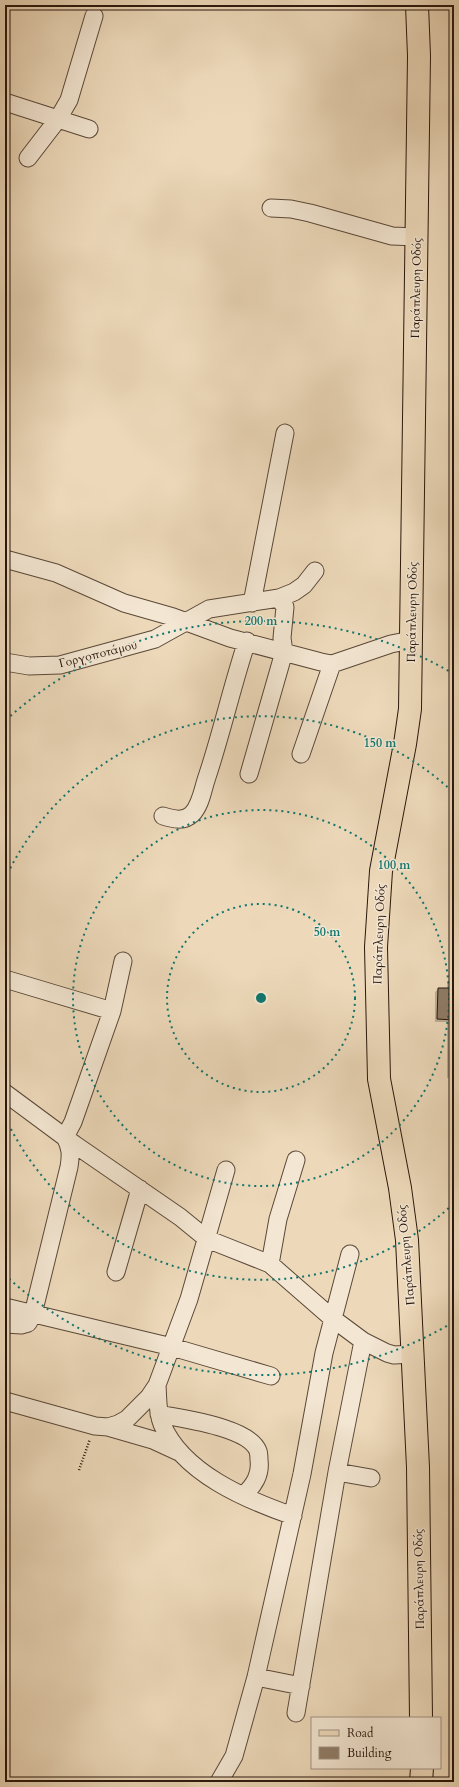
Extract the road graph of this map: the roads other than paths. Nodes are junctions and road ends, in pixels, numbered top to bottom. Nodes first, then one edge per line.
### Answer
1 (416, 5) edge
2 (94, 16) dead end
3 (5, 102) edge
4 (58, 119) junction
5 (89, 129) dead end
6 (28, 158) dead end
7 (271, 208) dead end
8 (417, 237) junction
9 (285, 433) dead end
10 (5, 559) edge
11 (315, 571) dead end
12 (279, 598) junction
13 (252, 603) junction
14 (187, 623) junction
15 (411, 640) junction
16 (247, 641) junction
17 (284, 652) junction
18 (5, 662) edge
19 (332, 664) junction
20 (301, 754) dead end
21 (249, 774) dead end
22 (163, 816) dead end
23 (123, 961) dead end
24 (5, 979) edge
25 (112, 1010) junction
26 (5, 1093) edge
27 (65, 1136) junction
28 (296, 1160) dead end
29 (226, 1170) dead end
30 (140, 1189) junction
31 (207, 1239) junction
32 (350, 1254) dead end
33 (270, 1264) junction
34 (116, 1272) dead end
35 (5, 1307) edge
36 (33, 1314) junction
37 (332, 1318) junction
38 (5, 1324) edge
39 (363, 1341) junction
40 (172, 1346) junction
41 (413, 1354) junction
42 (271, 1376) dead end
43 (157, 1384) junction
44 (5, 1401) edge
45 (159, 1414) junction
46 (102, 1427) junction
47 (184, 1455) junction
48 (337, 1472) junction
49 (371, 1478) dead end
50 (244, 1496) junction
51 (293, 1516) junction
52 (256, 1677) junction
53 (301, 1686) junction
54 (296, 1713) dead end
55 (421, 1717) edge
56 (422, 1769) edge
57 (219, 1782) edge
58 (421, 1782) edge

1 - 8 main road, Παράπλευρη Οδός
2 - 4 street
3 - 4 street
4 - 5 street
4 - 6 street
7 - 8 street
8 - 15 main road, Παράπλευρη Οδός
9 - 13 street
10 - 14 street
11 - 12 street, Γοργοποτάμου
12 - 13 street, Γοργοποτάμου
12 - 17 street
13 - 14 street, Γοργοποτάμου
14 - 16 street
14 - 18 street, Γοργοποτάμου
15 - 19 street
15 - 41 main road, Παράπλευρη Οδός
16 - 17 street
16 - 22 street
17 - 19 street
17 - 21 street
19 - 20 street
23 - 25 street
24 - 25 street
25 - 27 street
26 - 27 street
27 - 30 street
27 - 36 street
28 - 33 street
29 - 31 street
30 - 31 street
30 - 34 street
31 - 33 street
31 - 40 street
32 - 37 street
33 - 37 street
35 - 36 street
36 - 38 street
36 - 40 street
37 - 39 street
37 - 51 street
39 - 41 street
39 - 48 street
40 - 42 street
40 - 43 street
41 - 55 main road, Παράπλευρη Οδός
43 - 45 street
43 - 46 street
44 - 46 street
45 - 47 street
45 - 50 street
46 - 47 street
47 - 50 street
48 - 49 street
48 - 53 street
50 - 51 street
51 - 52 street
52 - 53 street
52 - 57 street
53 - 54 street
56 - 58 main road

